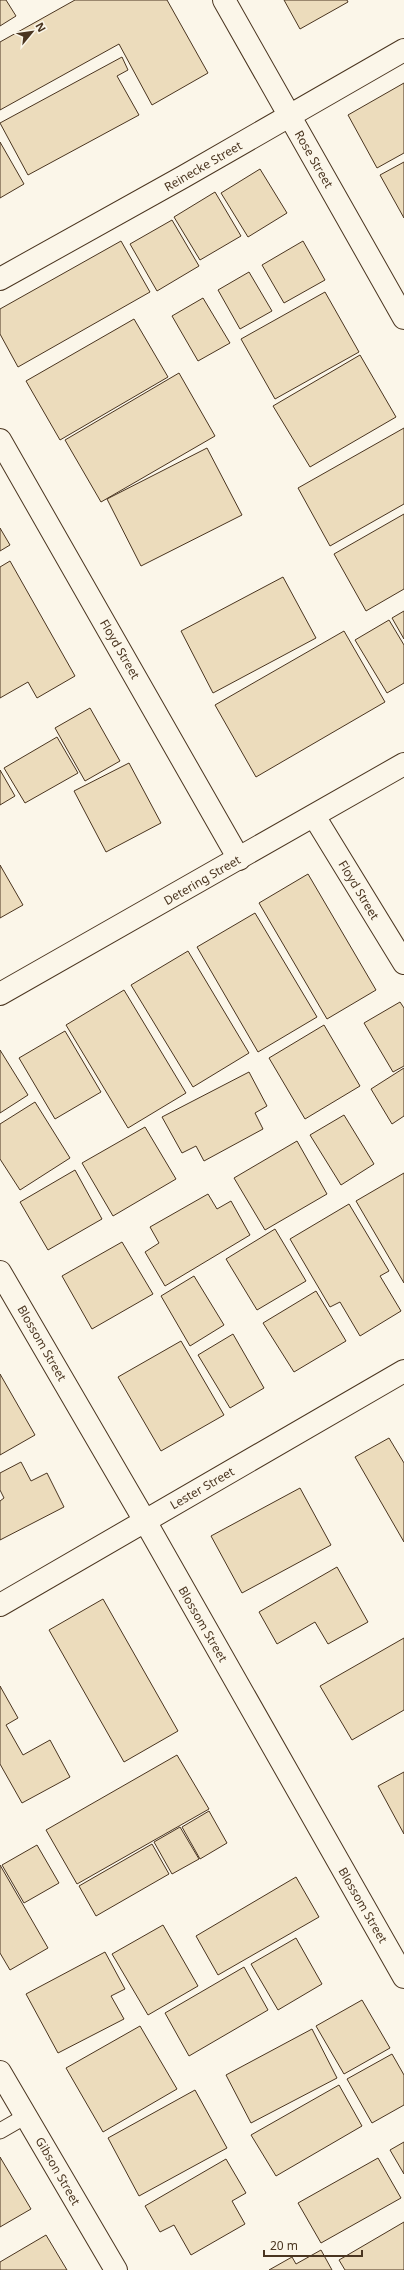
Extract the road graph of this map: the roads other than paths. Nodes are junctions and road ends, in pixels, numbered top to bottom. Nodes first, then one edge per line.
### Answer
1 (224, 0) edge
2 (404, 50) edge
3 (289, 116) junction
4 (0, 278) edge
5 (404, 318) edge
6 (0, 440) edge
7 (404, 764) edge
8 (314, 816) junction
9 (239, 859) junction
10 (404, 963) edge
11 (0, 994) edge
12 (1, 1277) edge
13 (404, 1371) edge
14 (145, 1521) junction
15 (0, 1605) edge
16 (404, 1977) edge
17 (0, 2072) edge
18 (26, 2116) junction
19 (0, 2131) edge
20 (116, 2270) edge

1 - 3 street, Rose Street
2 - 3 street, Reinecke Street
3 - 4 street, Reinecke Street
3 - 5 street, Rose Street
6 - 9 street, Floyd Street
7 - 8 street, Detering Street
8 - 9 street, Detering Street
8 - 10 street, Floyd Street
9 - 11 street, Detering Street
12 - 14 street, Blossom Street
13 - 14 street, Lester Street
14 - 15 street, Lester Street
14 - 16 street, Blossom Street
17 - 18 street, Gibson Street
18 - 19 lane
18 - 20 street, Gibson Street

